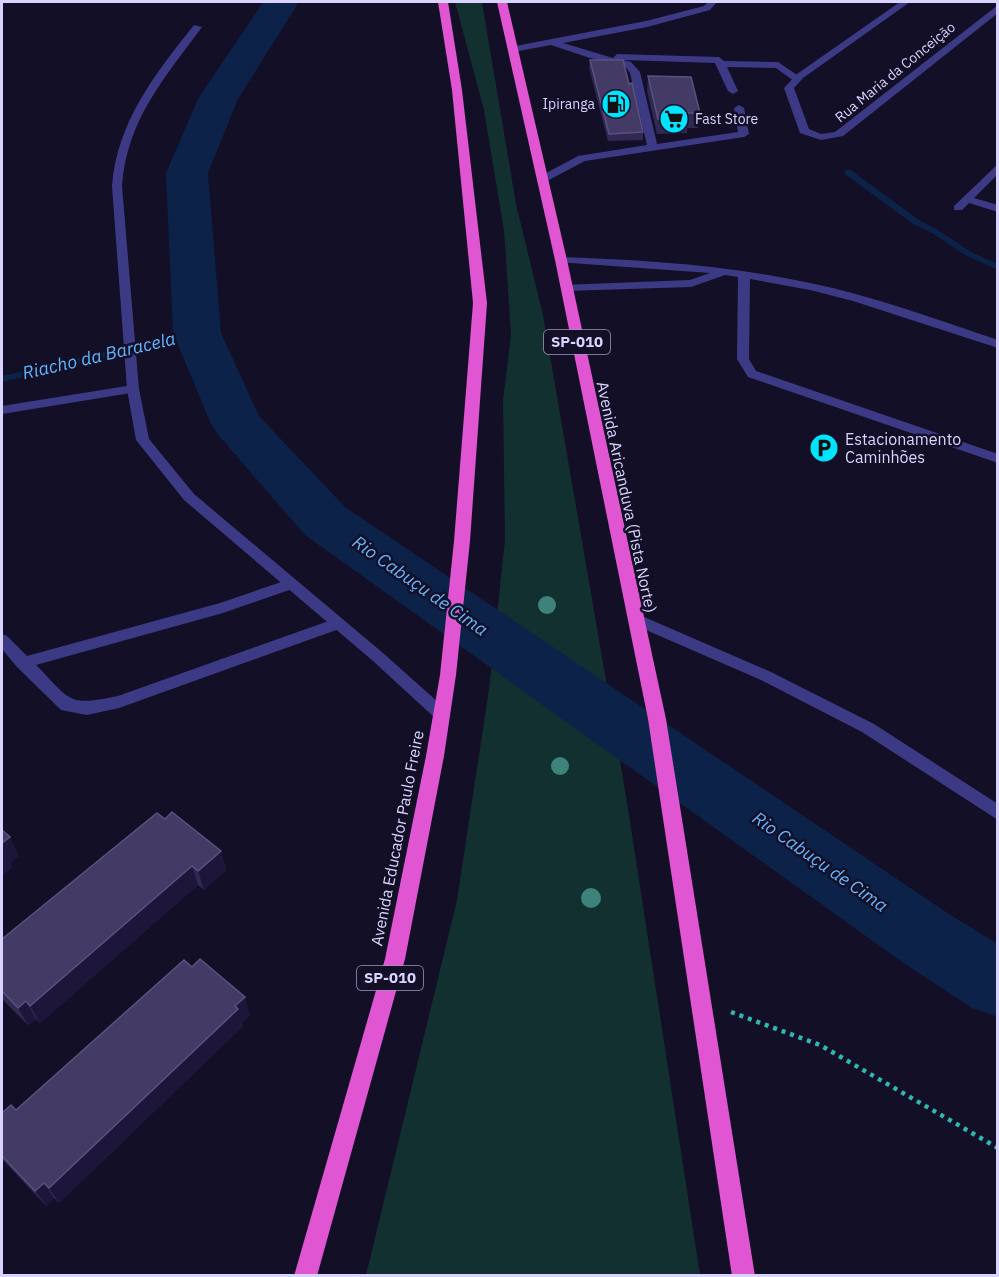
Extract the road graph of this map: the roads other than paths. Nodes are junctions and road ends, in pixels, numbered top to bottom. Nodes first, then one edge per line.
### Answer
1 (443, 2) edge
2 (502, 2) edge
3 (712, 2) edge
4 (905, 2) edge
5 (998, 8) edge
6 (197, 27) dead end
7 (552, 42) junction
8 (513, 49) junction
9 (593, 56) junction
10 (721, 64) junction
11 (797, 79) junction
12 (733, 91) dead end
13 (739, 108) dead end
14 (653, 147) junction
15 (998, 167) edge
16 (541, 180) junction
17 (968, 199) junction
18 (958, 208) dead end
19 (998, 209) edge
20 (561, 260) junction
21 (726, 272) junction
22 (744, 275) junction
23 (566, 287) junction
24 (998, 345) edge
25 (132, 389) junction
26 (2, 410) edge
27 (998, 459) edge
28 (290, 584) junction
29 (635, 619) junction
30 (337, 624) junction
31 (2, 640) edge
32 (22, 663) junction
33 (442, 715) junction
34 (998, 813) edge
35 (305, 1275) edge
36 (744, 1275) edge

1 - 33 highway, Avenida Educador Paulo Freire / SP-010
2 - 8 highway, Avenida Aricanduva (Pista Norte) / SP-010
3 - 7 street
4 - 11 street
5 - 11 street, Rua Maria da Conceição
6 - 25 street
7 - 8 street
7 - 9 street
8 - 16 highway, Avenida Aricanduva (Pista Norte) / SP-010
9 - 10 street
9 - 14 street
10 - 11 street
10 - 12 street
13 - 14 street
14 - 16 street
15 - 17 street
16 - 20 highway, Avenida Aricanduva (Pista Norte) / SP-010
17 - 18 street
17 - 19 street
20 - 21 street
20 - 23 highway, Avenida Aricanduva (Pista Norte) / SP-010
21 - 22 street
21 - 23 street
22 - 24 street
22 - 27 street
23 - 29 highway, Avenida Aricanduva (Pista Norte) / SP-010
25 - 26 street
25 - 28 street
28 - 30 street
28 - 32 street
29 - 34 street
29 - 36 highway, Avenida Aricanduva (Pista Norte) / SP-010
30 - 32 street
30 - 33 street
31 - 32 street
33 - 35 highway, Avenida Educador Paulo Freire / SP-010

